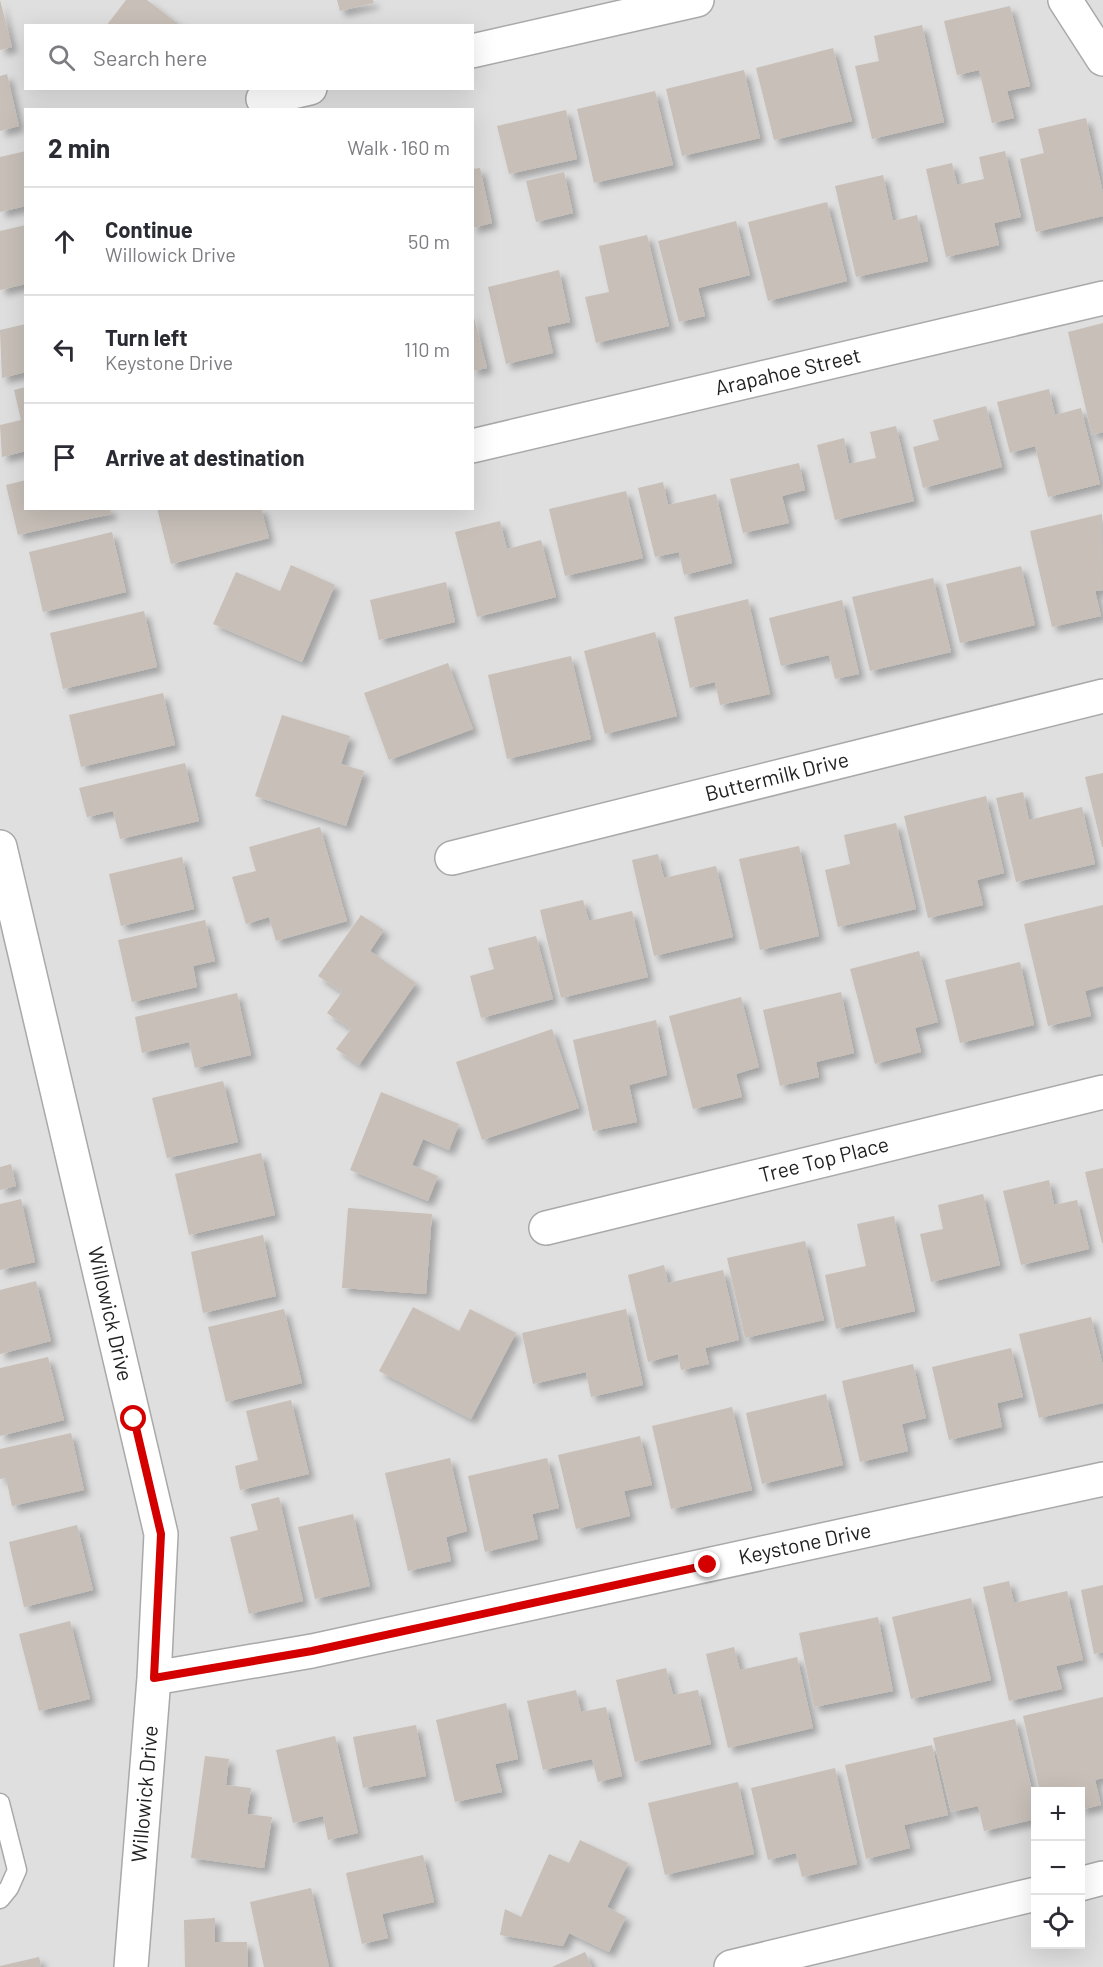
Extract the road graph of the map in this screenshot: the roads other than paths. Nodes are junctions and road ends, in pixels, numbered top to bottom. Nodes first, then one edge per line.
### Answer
1 (697, 0) edge
2 (1065, 0) edge
3 (474, 51) edge
4 (1103, 58) edge
5 (301, 90) edge
6 (263, 99) dead end
7 (1103, 298) edge
8 (474, 446) edge
9 (1103, 696) edge
10 (0, 847) edge
11 (452, 858) dead end
12 (1103, 1092) edge
13 (546, 1228) dead end
14 (1103, 1479) edge
15 (154, 1678) junction
16 (0, 1803) edge
17 (1103, 1878) edge
18 (1085, 1883) edge
19 (1031, 1895) edge
20 (0, 1899) edge
21 (131, 1967) edge
22 (731, 1967) edge

1 - 3 street
2 - 4 street
5 - 6 street
7 - 8 street, Arapahoe Street
9 - 11 street, Buttermilk Drive
10 - 15 street, Willowick Drive
12 - 13 street, Tree Top Place
14 - 15 street, Keystone Drive
15 - 21 street, Willowick Drive
16 - 20 lane
17 - 18 street
19 - 22 street

